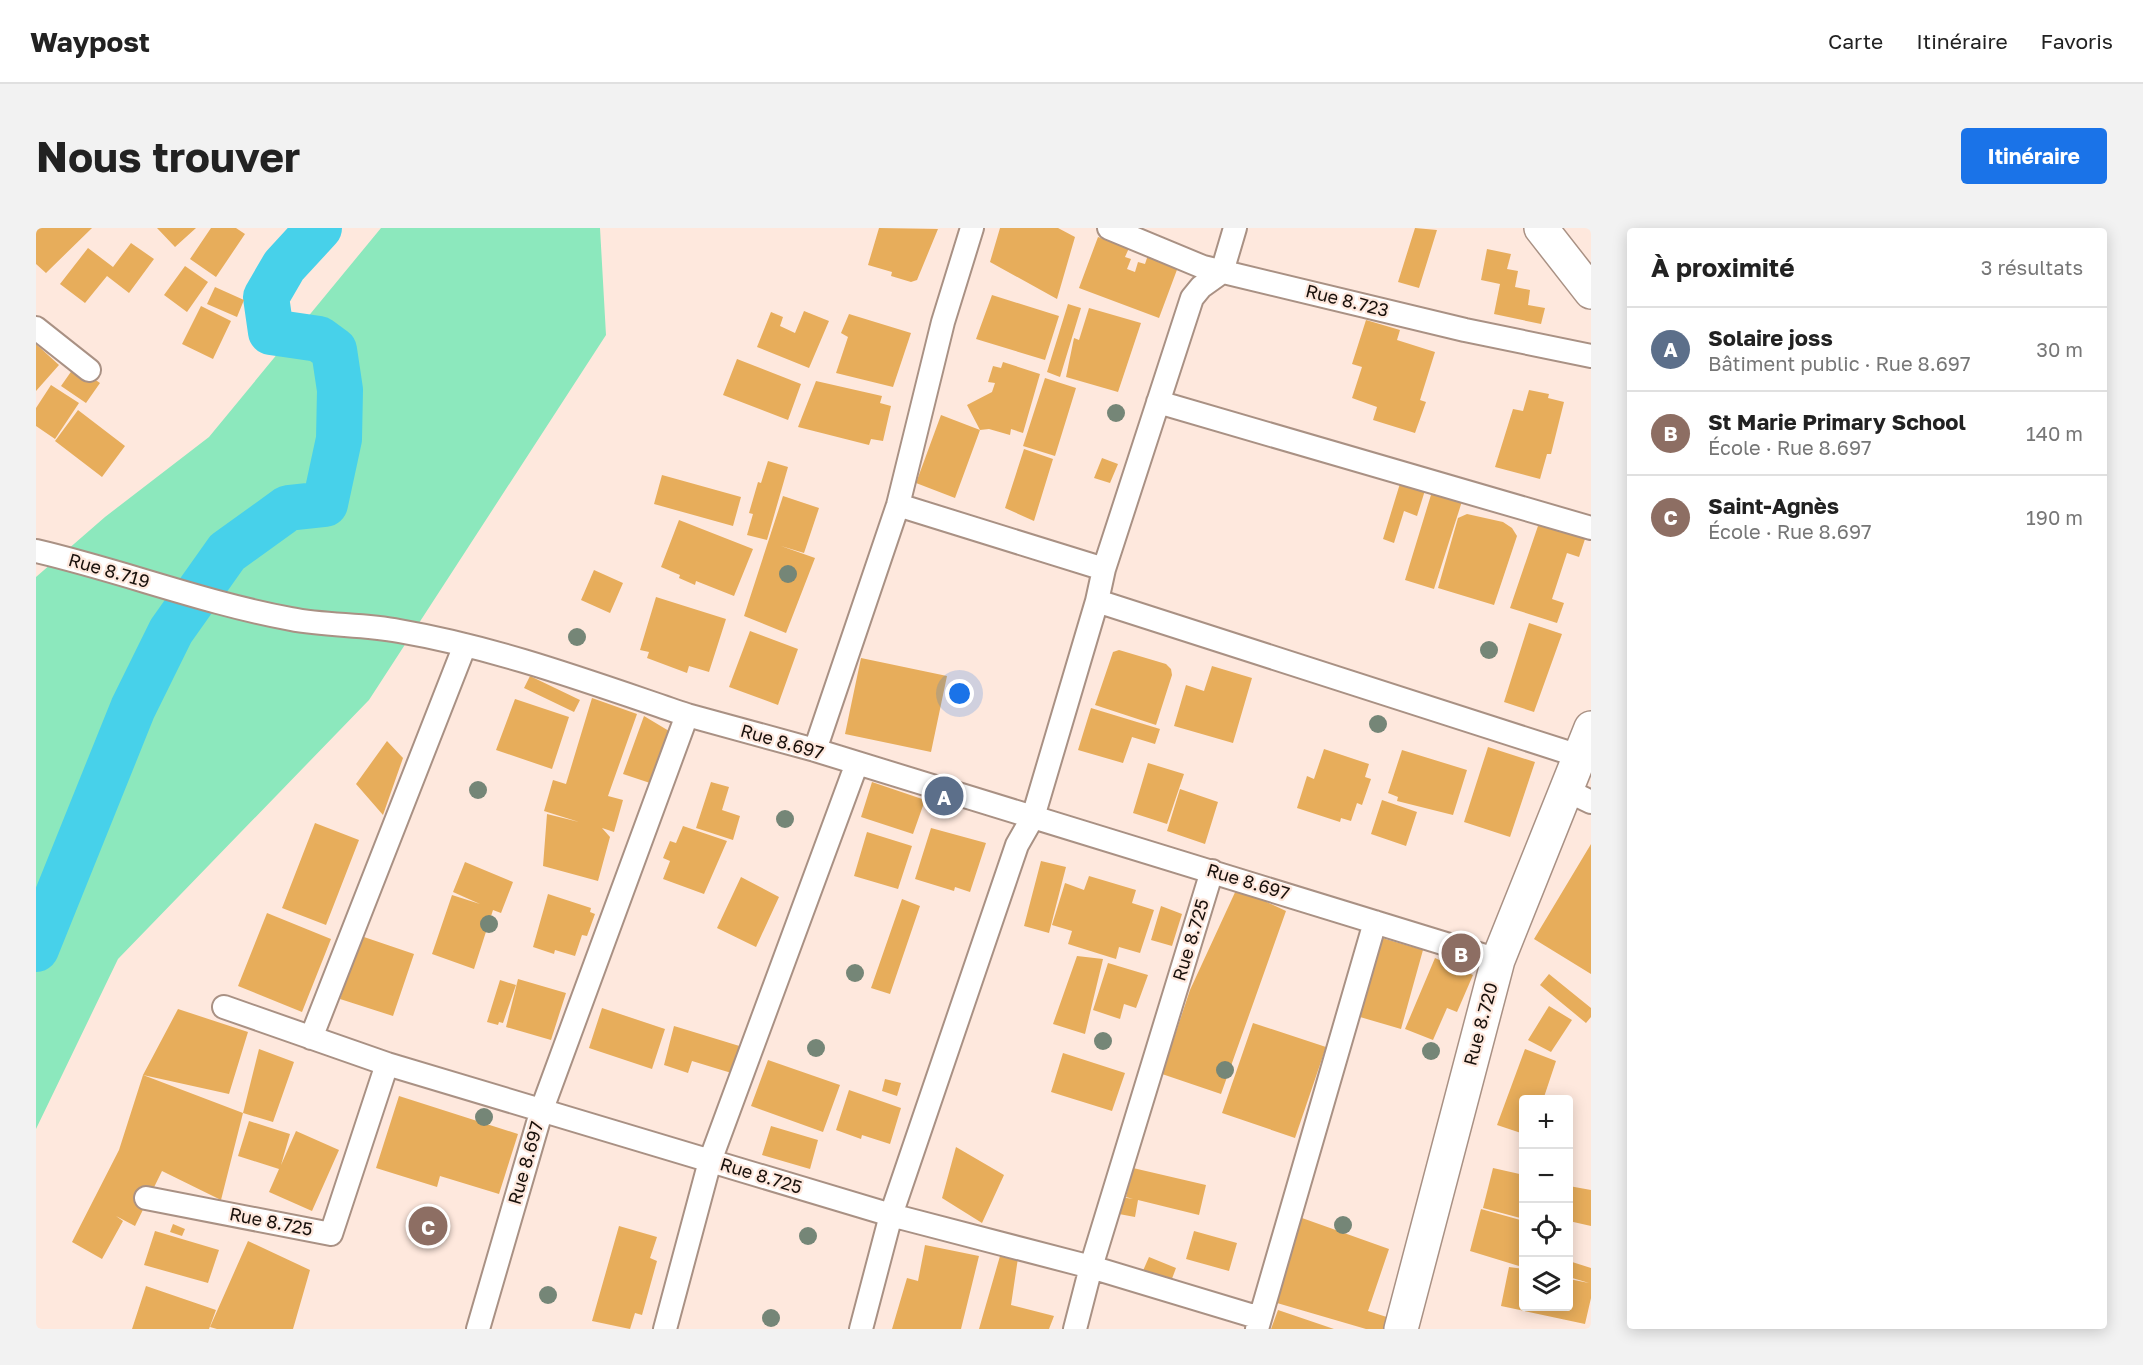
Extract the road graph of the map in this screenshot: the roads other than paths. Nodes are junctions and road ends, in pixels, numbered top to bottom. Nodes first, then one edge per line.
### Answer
1 (972, 228) edge
2 (1109, 228) edge
3 (1235, 228) edge
4 (1541, 228) edge
5 (1222, 272) junction
6 (1591, 292) edge
7 (36, 328) edge
8 (1591, 356) edge
9 (89, 370) dead end
10 (1158, 402) junction
11 (898, 505) junction
12 (1591, 528) edge
13 (36, 551) edge
14 (1104, 569) junction
15 (1097, 602) junction
16 (465, 645) junction
17 (687, 715) junction
18 (1585, 742) edge
19 (815, 750) junction
20 (857, 763) junction
21 (1579, 796) edge
22 (1033, 817) junction
23 (1212, 871) junction
24 (1375, 922) junction
25 (1498, 960) junction
26 (224, 1008) dead end
27 (311, 1038) junction
28 (387, 1064) junction
29 (542, 1109) junction
30 (710, 1161) junction
31 (146, 1198) dead end
32 (891, 1215) junction
33 (1091, 1268) junction
34 (1259, 1324) edge
35 (478, 1329) edge
36 (665, 1329) edge
37 (861, 1329) edge
38 (1075, 1329) edge
39 (1401, 1329) edge

1 - 11 street
2 - 5 street, Rue 8.723
3 - 5 street
4 - 6 main road
5 - 8 street, Rue 8.723
5 - 10 street
7 - 9 street
10 - 12 street
10 - 14 street
11 - 14 street
11 - 19 street
13 - 16 street, Rue 8.719
14 - 15 street
15 - 18 street
15 - 22 street
16 - 17 street, Rue 8.719
16 - 27 street
17 - 19 street, Rue 8.697
17 - 29 street, Rue 8.697
18 - 21 main road, Rue 8.720
19 - 20 street, Rue 8.697
20 - 22 street, Rue 8.697
20 - 30 street
21 - 25 main road, Rue 8.720
22 - 23 street, Rue 8.697
22 - 32 street
23 - 24 street, Rue 8.697
23 - 33 street, Rue 8.725
24 - 25 street, Rue 8.697
24 - 34 street
25 - 39 main road, Rue 8.720
26 - 27 street
27 - 28 street
28 - 29 street, Rue 8.725
28 - 31 street, Rue 8.725
29 - 30 street, Rue 8.725
29 - 35 street, Rue 8.697
30 - 32 street, Rue 8.725
30 - 36 street
32 - 33 street, Rue 8.725
32 - 37 street
33 - 34 street
33 - 38 street

